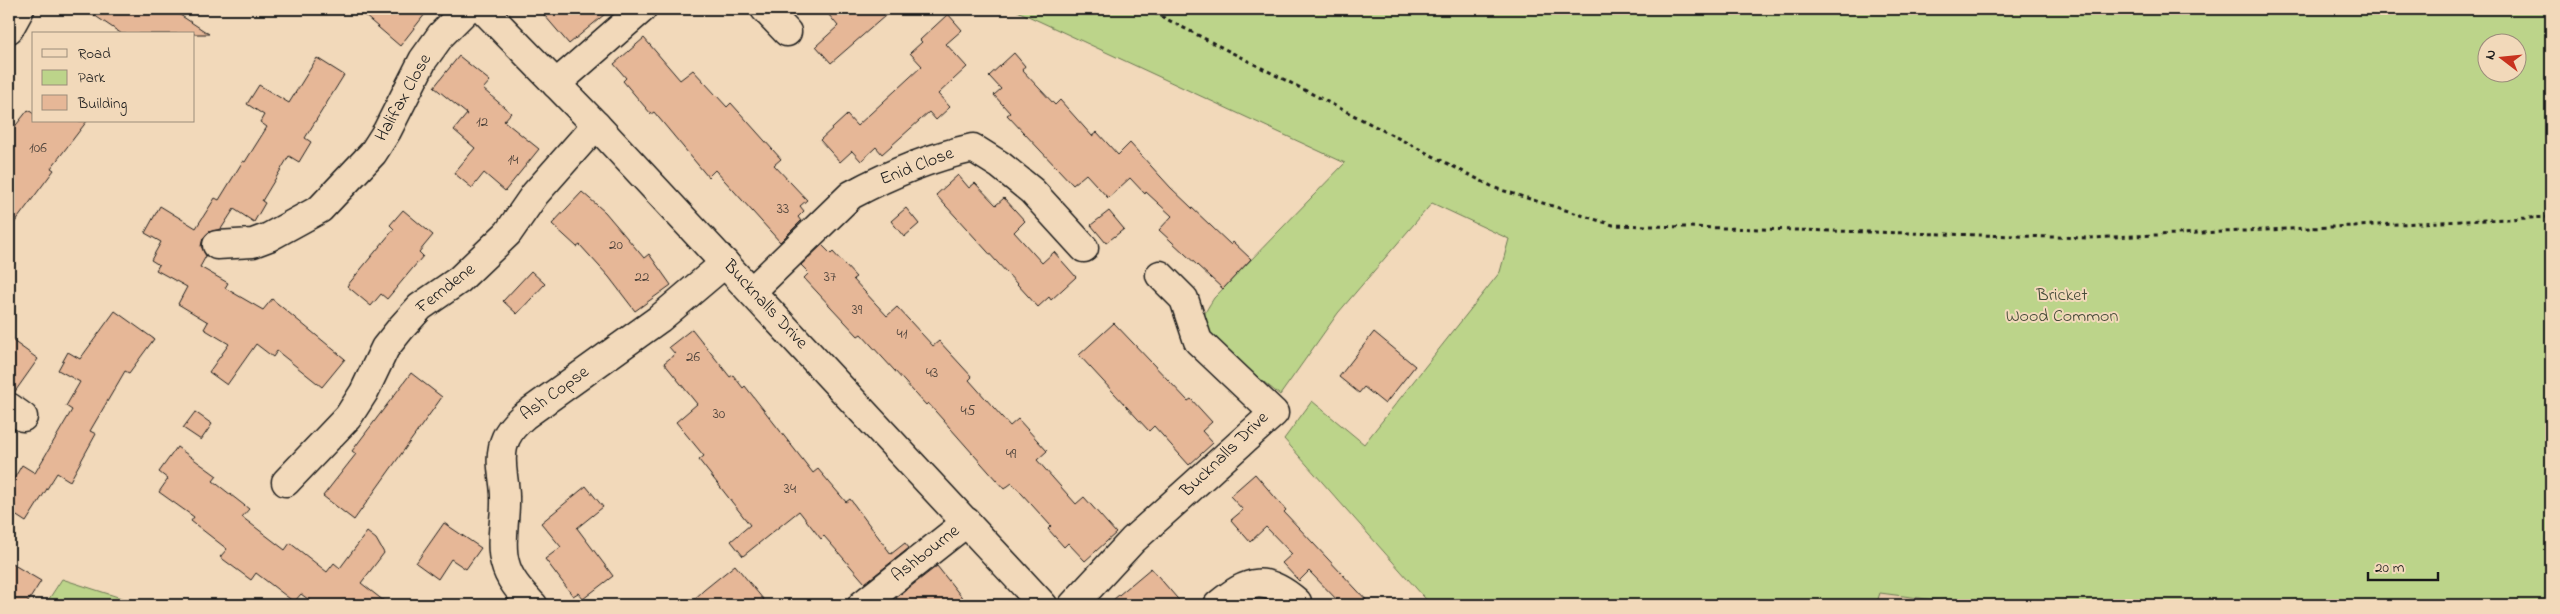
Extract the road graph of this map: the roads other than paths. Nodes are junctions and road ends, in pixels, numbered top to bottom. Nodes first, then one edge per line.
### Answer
1 (20, 9) edge
2 (467, 9) edge
3 (483, 9) edge
4 (642, 9) edge
5 (766, 9) edge
6 (9, 29) edge
7 (787, 32) dead end
8 (556, 84) junction
9 (596, 126) junction
10 (217, 245) dead end
11 (1084, 248) dead end
12 (725, 263) junction
13 (1160, 275) dead end
14 (752, 291) junction
15 (286, 482) dead end
16 (967, 522) junction
17 (1296, 602) dead end
18 (533, 605) edge
19 (862, 605) edge
20 (1043, 605) edge
21 (1073, 605) edge
22 (1218, 605) edge

1 - 6 street
2 - 10 street, Halifax Close
3 - 8 street, Bucknalls Drive
4 - 8 street
5 - 7 street
8 - 9 street, Bucknalls Drive
9 - 12 street, Bucknalls Drive
9 - 15 street, Ferndene
11 - 14 street, Enid Close
12 - 14 street, Bucknalls Drive
12 - 18 street, Ash Copse
13 - 21 street, Bucknalls Drive
14 - 16 street, Bucknalls Drive
16 - 19 street, Ashbourne
16 - 20 street, Bucknalls Drive
17 - 22 street

